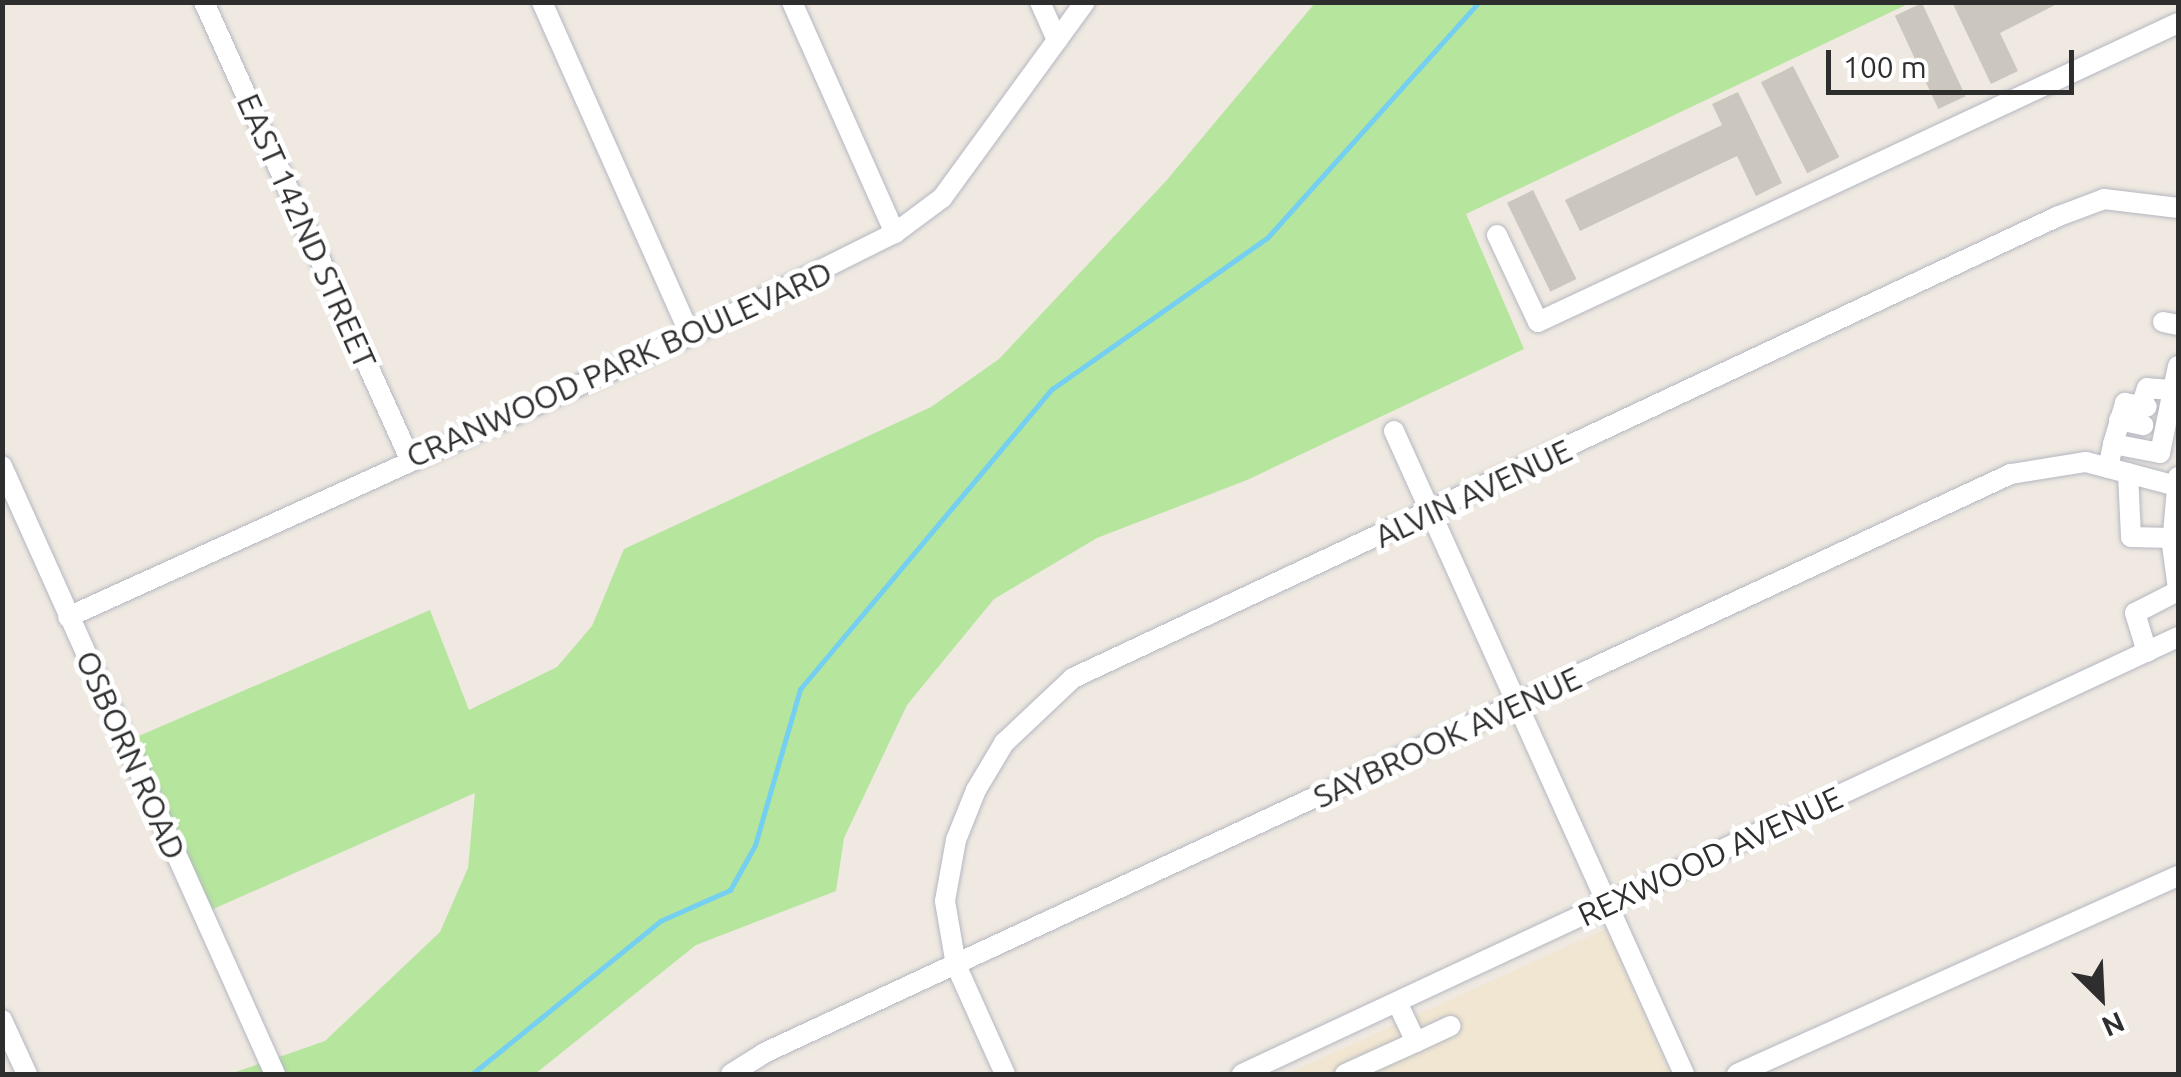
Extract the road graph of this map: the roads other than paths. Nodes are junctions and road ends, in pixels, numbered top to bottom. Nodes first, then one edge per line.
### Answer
1 (204, 2) edge
2 (542, 2) edge
3 (792, 2) edge
4 (1040, 2) edge
5 (1085, 2) edge
6 (2178, 23) edge
7 (1057, 40) junction
8 (2178, 208) edge
9 (895, 233) junction
10 (1498, 234) dead end
11 (690, 335) junction
12 (2178, 366) edge
13 (2162, 413) edge
14 (1394, 430) dead end
15 (2112, 444) junction
16 (410, 459) junction
17 (2, 466) edge
18 (2118, 471) junction
19 (2177, 481) edge
20 (1432, 514) junction
21 (2175, 528) edge
22 (2178, 590) edge
23 (68, 616) junction
24 (2178, 637) edge
25 (2147, 652) junction
26 (1516, 704) junction
27 (2178, 876) edge
28 (1607, 904) junction
29 (956, 965) junction
30 (1398, 1002) junction
31 (2, 1020) edge
32 (1450, 1026) dead end
33 (1416, 1042) junction
34 (27, 1074) edge
35 (275, 1074) edge
36 (731, 1074) edge
37 (1006, 1074) edge
38 (1242, 1074) edge
39 (1345, 1074) edge
40 (1684, 1074) edge
41 (1737, 1074) edge

1 - 16 street, EAST 142ND STREET
2 - 11 street
3 - 9 street
4 - 7 street
5 - 7 street, CRANWOOD PARK BOULEVARD
6 - 10 street
7 - 9 street, CRANWOOD PARK BOULEVARD
8 - 20 street, ALVIN AVENUE
9 - 11 street, CRANWOOD PARK BOULEVARD
11 - 16 street, CRANWOOD PARK BOULEVARD
12 - 13 street
13 - 15 street
13 - 15 street
14 - 20 street
15 - 18 street
16 - 23 street, CRANWOOD PARK BOULEVARD
17 - 23 street, OSBORN ROAD
18 - 19 street, SAYBROOK AVENUE
18 - 21 street
18 - 26 street, SAYBROOK AVENUE
19 - 21 street
20 - 26 street
20 - 29 street, ALVIN AVENUE
21 - 22 street
22 - 25 street
23 - 35 street, OSBORN ROAD
24 - 25 street, REXWOOD AVENUE
25 - 28 street, REXWOOD AVENUE
26 - 28 street
26 - 29 street, SAYBROOK AVENUE
27 - 41 street
28 - 30 street, REXWOOD AVENUE
28 - 40 street
29 - 36 street, SAYBROOK AVENUE
29 - 37 street, ALVIN AVENUE
30 - 33 street
30 - 38 street, REXWOOD AVENUE
31 - 34 street
32 - 33 street
33 - 39 street

